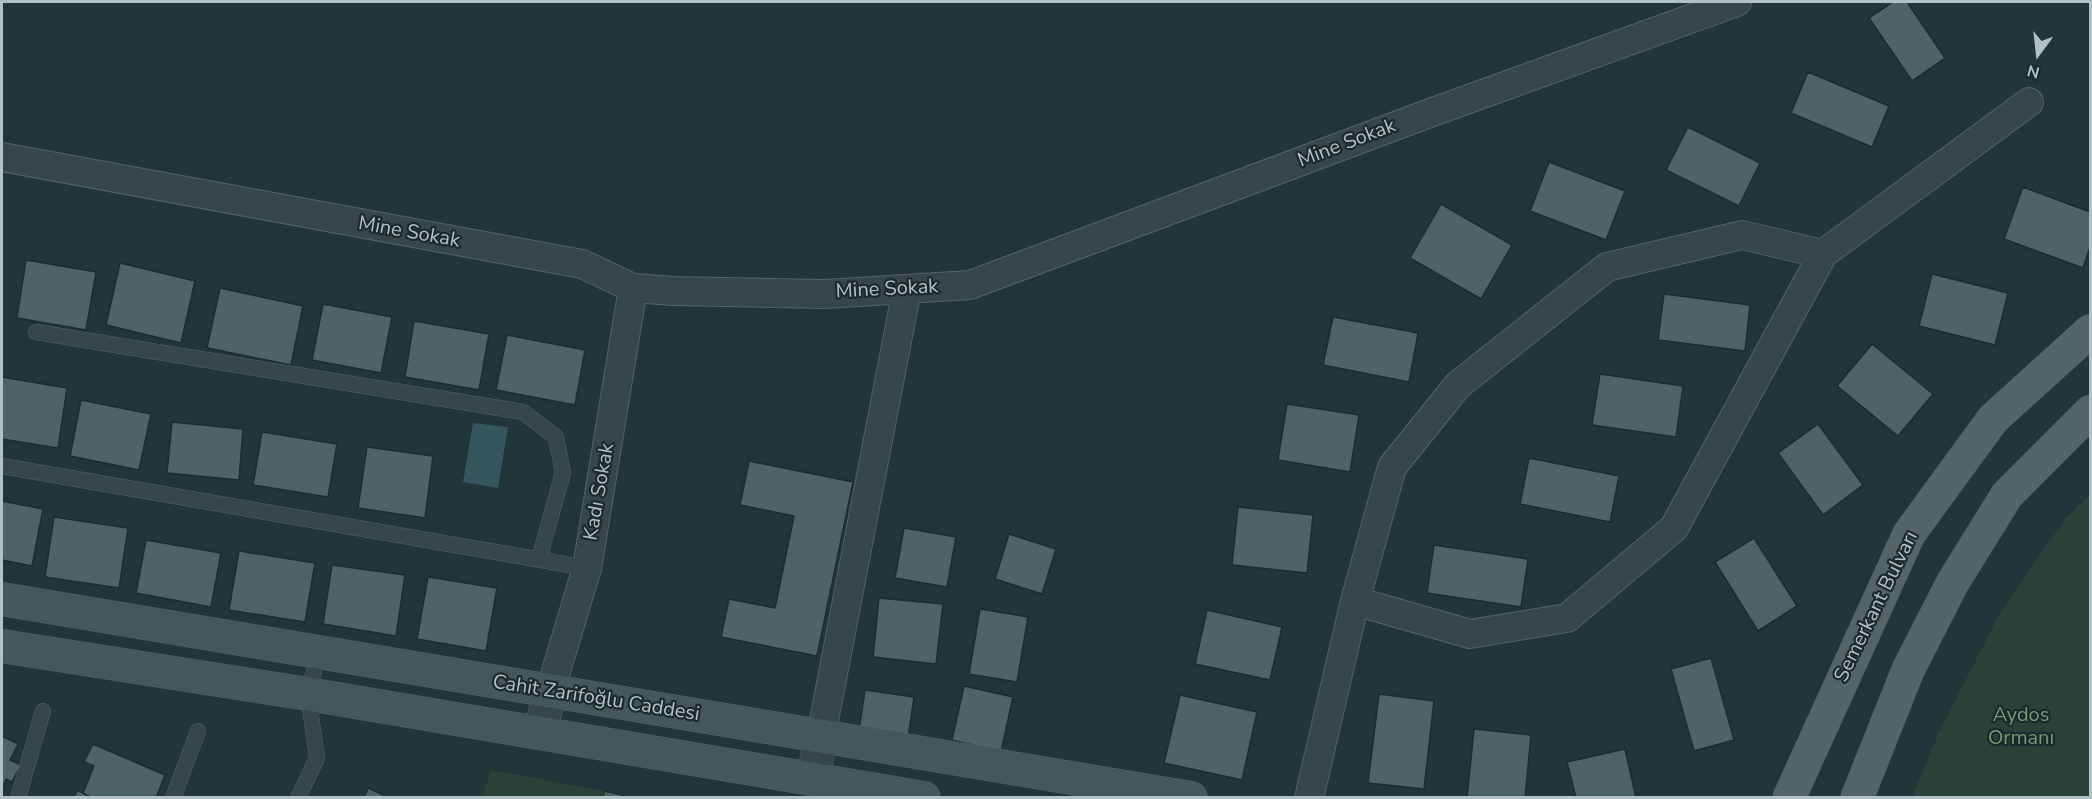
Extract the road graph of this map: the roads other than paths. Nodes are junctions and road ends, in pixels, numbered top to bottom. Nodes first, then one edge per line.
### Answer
1 (1737, 2) edge
2 (2029, 102) dead end
3 (2, 157) edge
4 (1823, 254) junction
5 (633, 288) junction
6 (907, 289) junction
7 (2091, 331) edge
8 (36, 332) dead end
9 (2091, 412) edge
10 (2, 466) edge
11 (539, 559) junction
12 (587, 568) junction
13 (2, 599) edge
14 (1355, 601) junction
15 (2, 646) edge
16 (319, 652) junction
17 (550, 691) junction
18 (308, 694) junction
19 (43, 711) dead end
20 (198, 731) dead end
21 (540, 733) junction
22 (821, 736) junction
23 (813, 779) junction
24 (18, 798) edge
25 (173, 798) edge
26 (298, 798) edge
27 (924, 798) edge
28 (1191, 798) edge
29 (1310, 798) edge
30 (1789, 798) edge
31 (1857, 798) edge

1 - 6 street, Mine Sokak
2 - 4 street
3 - 5 street, Mine Sokak
4 - 14 street
4 - 14 street
5 - 6 street, Mine Sokak
5 - 12 street, Kadı Sokak
6 - 22 street
7 - 30 main road, Semerkant Bulvarı
8 - 11 lane
9 - 31 main road
10 - 11 lane
11 - 12 lane
12 - 17 street, Kadı Sokak
13 - 16 main road, Cahit Zarifoğlu Caddesi
14 - 29 street
15 - 18 main road
16 - 17 main road, Cahit Zarifoğlu Caddesi
16 - 18 lane
17 - 21 street
17 - 22 main road, Cahit Zarifoğlu Caddesi
18 - 21 main road
18 - 26 lane
19 - 24 lane
20 - 25 lane
21 - 23 main road
22 - 23 street
22 - 28 main road, Cahit Zarifoğlu Caddesi
23 - 27 main road

